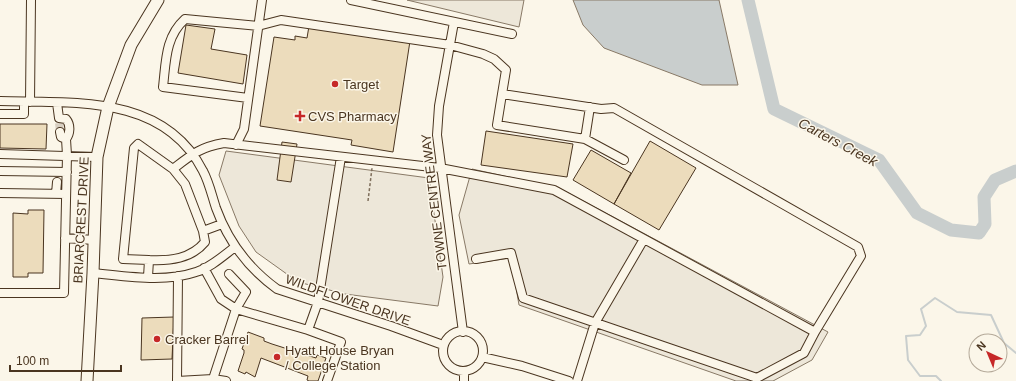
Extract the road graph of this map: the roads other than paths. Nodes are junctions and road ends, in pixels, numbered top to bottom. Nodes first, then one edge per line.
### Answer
1 (31, 0) edge
2 (158, 0) edge
3 (262, 0) edge
4 (350, 0) edge
5 (454, 22) junction
6 (258, 26) junction
7 (512, 34) dead end
8 (450, 45) junction
9 (502, 94) junction
10 (248, 98) junction
11 (0, 101) edge
12 (27, 102) junction
13 (57, 103) junction
14 (108, 107) junction
15 (590, 107) junction
16 (0, 114) edge
17 (59, 124) junction
18 (585, 138) junction
19 (66, 139) junction
20 (236, 145) junction
21 (0, 154) edge
22 (192, 154) junction
23 (68, 155) junction
24 (97, 156) junction
25 (341, 157) junction
26 (624, 160) dead end
27 (440, 168) junction
28 (173, 170) junction
29 (0, 171) edge
30 (67, 172) junction
31 (57, 178) junction
32 (0, 193) edge
33 (56, 194) junction
34 (66, 194) junction
35 (222, 224) junction
36 (203, 231) junction
37 (65, 238) junction
38 (644, 239) junction
39 (94, 240) junction
40 (234, 247) junction
41 (476, 259) dead end
42 (149, 260) junction
43 (204, 268) junction
44 (93, 273) junction
45 (229, 274) dead end
46 (178, 276) junction
47 (148, 277) junction
48 (0, 293) edge
49 (318, 302) junction
50 (236, 309) junction
51 (595, 323) junction
52 (308, 330) junction
53 (463, 332) junction
54 (815, 332) junction
55 (443, 345) junction
56 (482, 357) junction
57 (464, 371) junction
58 (213, 379) junction
59 (87, 381) edge
60 (226, 381) edge
61 (328, 381) edge
62 (464, 381) edge
63 (569, 381) edge
64 (577, 381) edge

1 - 12 street
2 - 14 main road, BRIARCREST DRIVE
3 - 6 street
4 - 5 street
5 - 7 street
5 - 8 street, TOWNE CENTRE WAY
6 - 8 street
6 - 10 street
6 - 10 street
8 - 9 street
8 - 27 street, TOWNE CENTRE WAY
9 - 15 street
9 - 18 street
10 - 20 street
11 - 12 street, WILDFLOWER DRIVE
12 - 13 street, WILDFLOWER DRIVE
12 - 16 street
13 - 14 street, WILDFLOWER DRIVE
13 - 17 street
14 - 22 street, WILDFLOWER DRIVE
14 - 24 main road, BRIARCREST DRIVE
15 - 18 street
15 - 54 street
17 - 19 street
17 - 19 street
18 - 26 street
19 - 23 street
20 - 22 street
20 - 25 street
21 - 23 street
22 - 28 street
22 - 35 street, WILDFLOWER DRIVE
23 - 24 street
23 - 30 street
24 - 39 main road, BRIARCREST DRIVE
25 - 27 street
25 - 49 street
27 - 38 street
27 - 53 street, TOWNE CENTRE WAY
28 - 36 street
28 - 42 street
29 - 31 street
30 - 31 street
30 - 34 street
31 - 33 street
32 - 33 street
33 - 34 street
34 - 37 street
35 - 36 street
35 - 40 street, WILDFLOWER DRIVE
36 - 42 street
37 - 39 street
37 - 48 street
38 - 51 street
38 - 54 street
39 - 44 main road, BRIARCREST DRIVE
40 - 43 street
40 - 49 street, WILDFLOWER DRIVE
41 - 51 street
42 - 47 street
43 - 46 street
43 - 50 street
44 - 47 street
44 - 59 main road, BRIARCREST DRIVE
45 - 50 street
46 - 47 street
46 - 58 street
49 - 52 street
49 - 55 street, WILDFLOWER DRIVE
50 - 52 street
50 - 58 street
51 - 54 street
51 - 64 street
52 - 61 street
53 - 55 street
53 - 56 street
55 - 57 street
56 - 57 street
56 - 63 street
57 - 62 street
58 - 60 street

